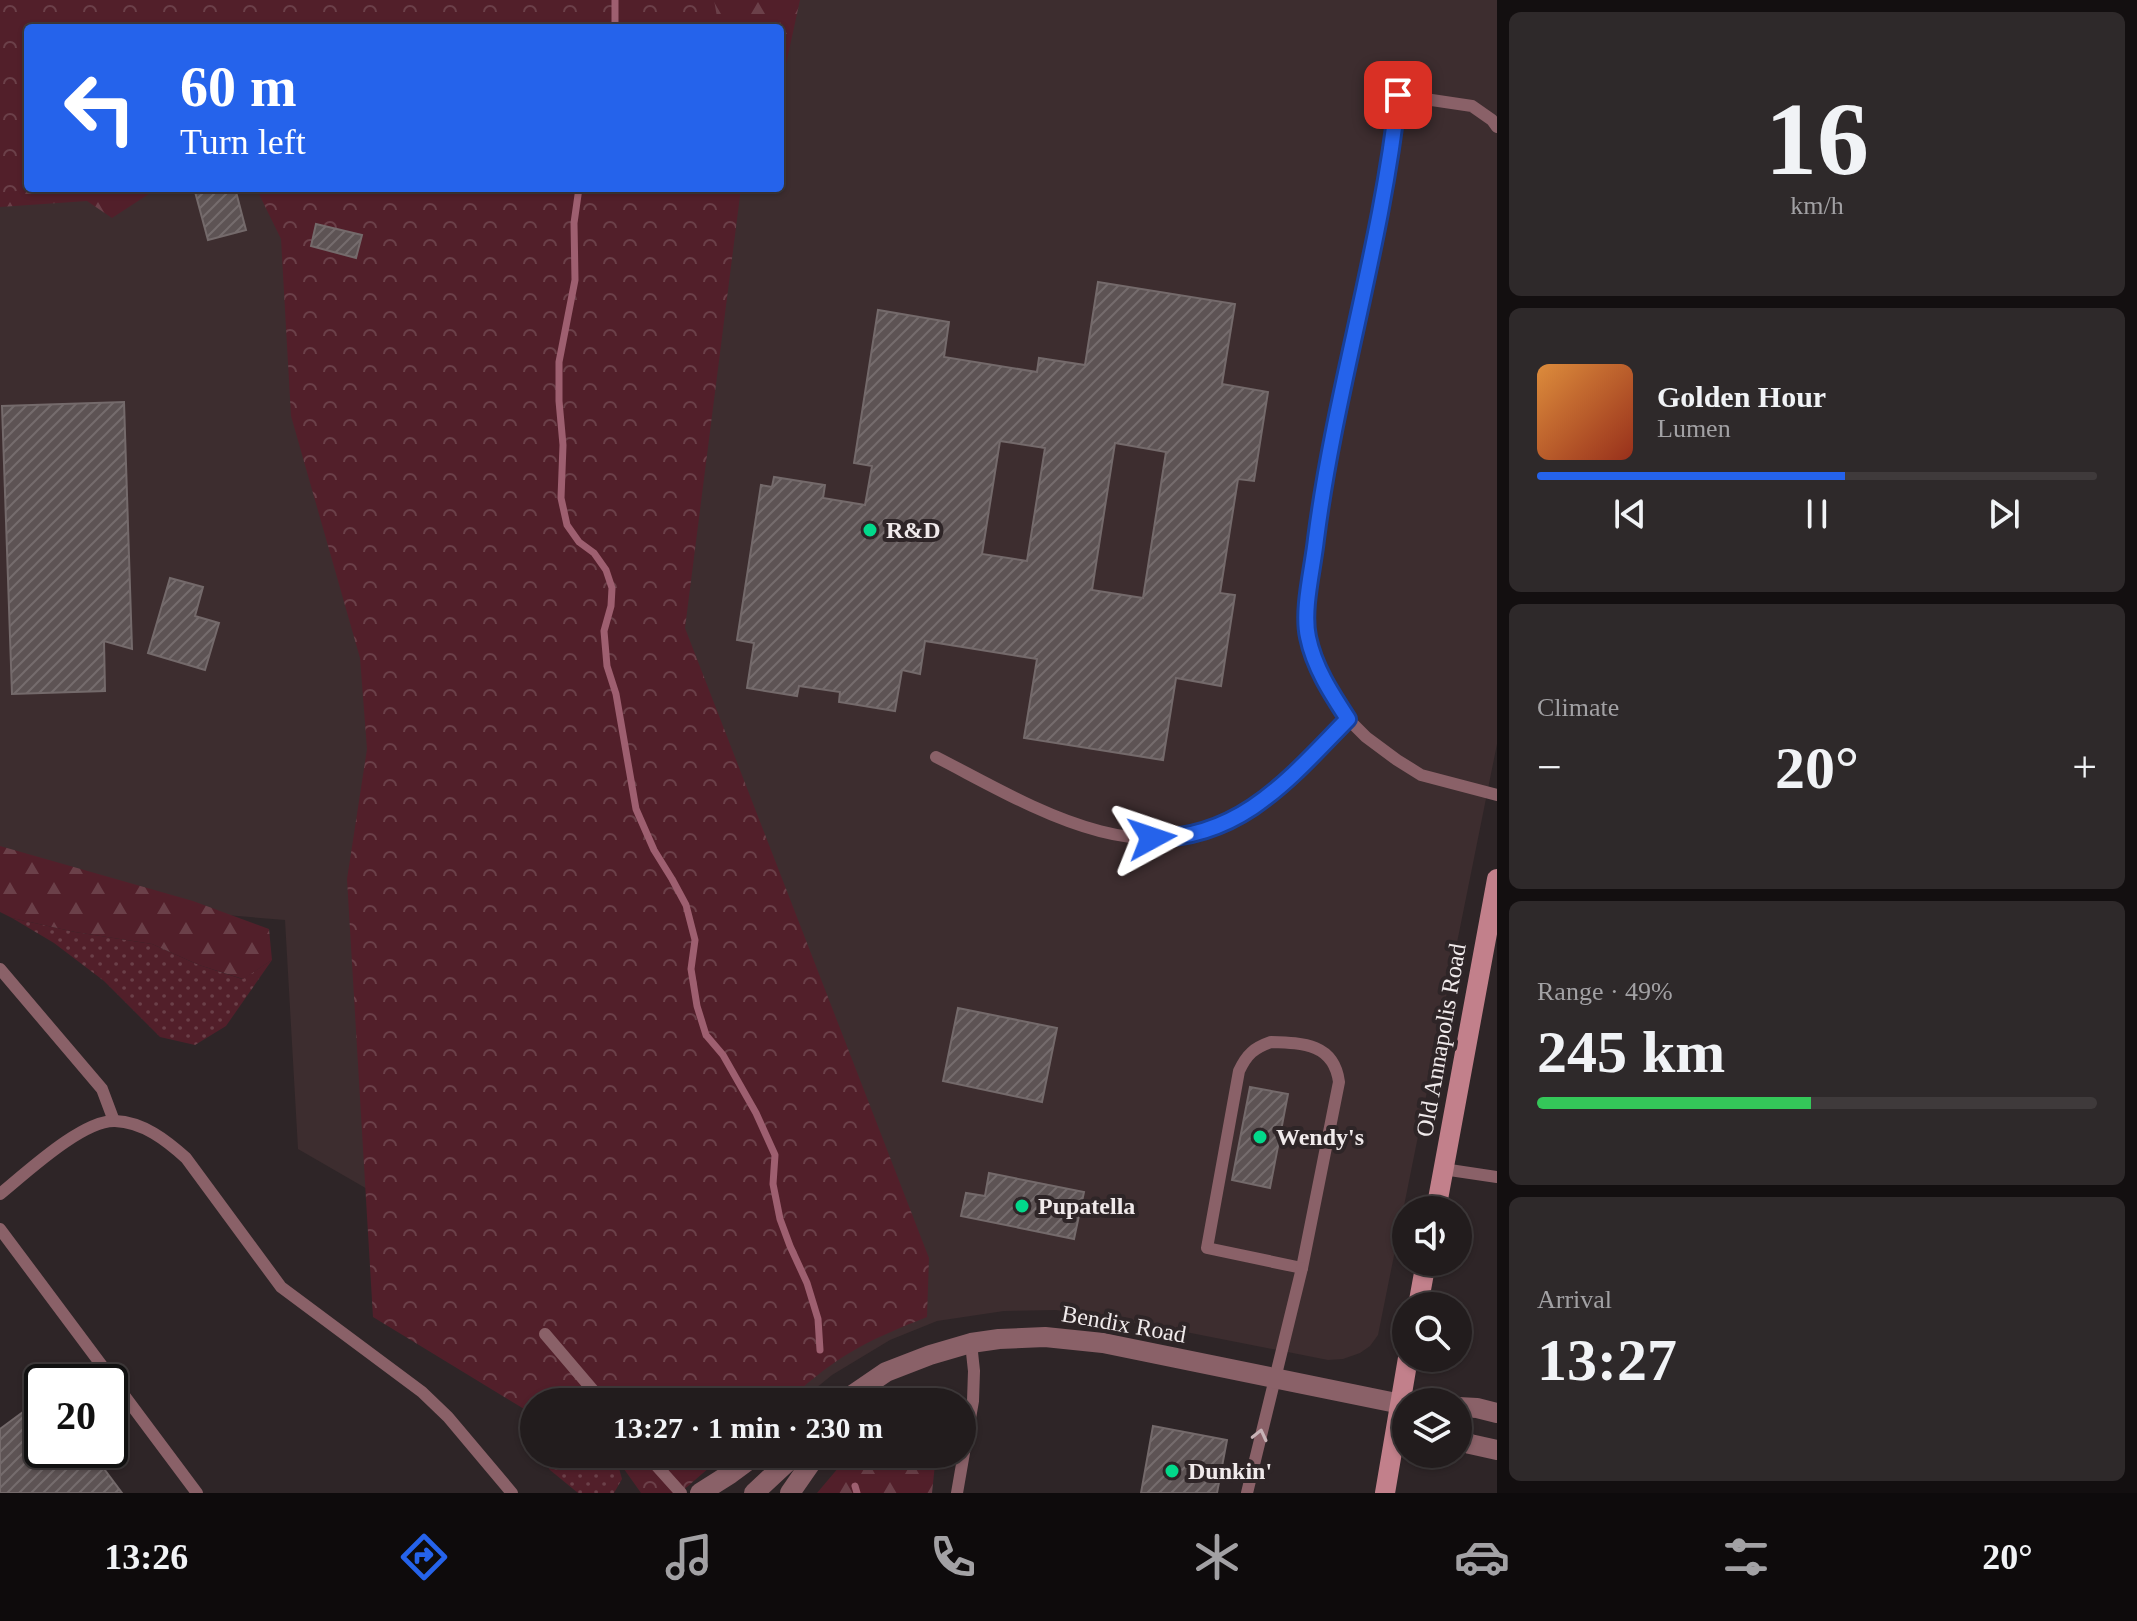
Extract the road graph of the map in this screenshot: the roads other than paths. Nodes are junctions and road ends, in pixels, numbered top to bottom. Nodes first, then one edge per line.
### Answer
1 (1497, 127) edge
2 (1348, 719) junction
3 (936, 757) dead end
4 (1497, 795) edge
5 (1497, 879) edge
6 (0, 969) edge
7 (114, 1121) junction
8 (1443, 1169) junction
9 (1497, 1177) edge
10 (0, 1194) edge
11 (1438, 1196) edge
12 (0, 1229) edge
13 (1302, 1268) junction
14 (545, 1334) dead end
15 (971, 1343) junction
16 (98, 1364) edge
17 (1274, 1378) junction
18 (591, 1388) edge
19 (863, 1388) edge
20 (1392, 1403) edge
21 (128, 1405) edge
22 (1472, 1408) edge
23 (1497, 1413) edge
24 (1392, 1441) edge
25 (1472, 1444) edge
26 (1497, 1450) edge
27 (1392, 1461) edge
28 (659, 1468) edge
29 (746, 1468) edge
30 (781, 1468) edge
31 (807, 1468) edge
32 (733, 1484) edge
33 (197, 1493) edge
34 (512, 1493) edge
35 (681, 1493) edge
36 (700, 1493) edge
37 (754, 1493) edge
38 (790, 1493) edge
39 (957, 1493) edge
40 (1247, 1493) edge
41 (1374, 1493) edge
42 (1385, 1493) edge

1 - 2 lane
2 - 3 lane
2 - 4 lane
5 - 8 main road, Old Annapolis Road
6 - 7 lane
7 - 10 lane
7 - 34 lane
8 - 9 lane
8 - 11 main road, Old Annapolis Road
12 - 16 lane
13 - 13 lane
13 - 17 lane
14 - 18 lane
15 - 17 street, Bendix Road
15 - 19 street, Bendix Road
15 - 39 lane
17 - 20 street, Bendix Road
40 -> 17 lane
21 - 33 lane
22 - 23 street
24 - 41 main road
25 - 26 street
27 - 42 main road
28 - 35 lane
29 - 32 street
30 - 37 street
31 - 38 street
32 - 36 street

